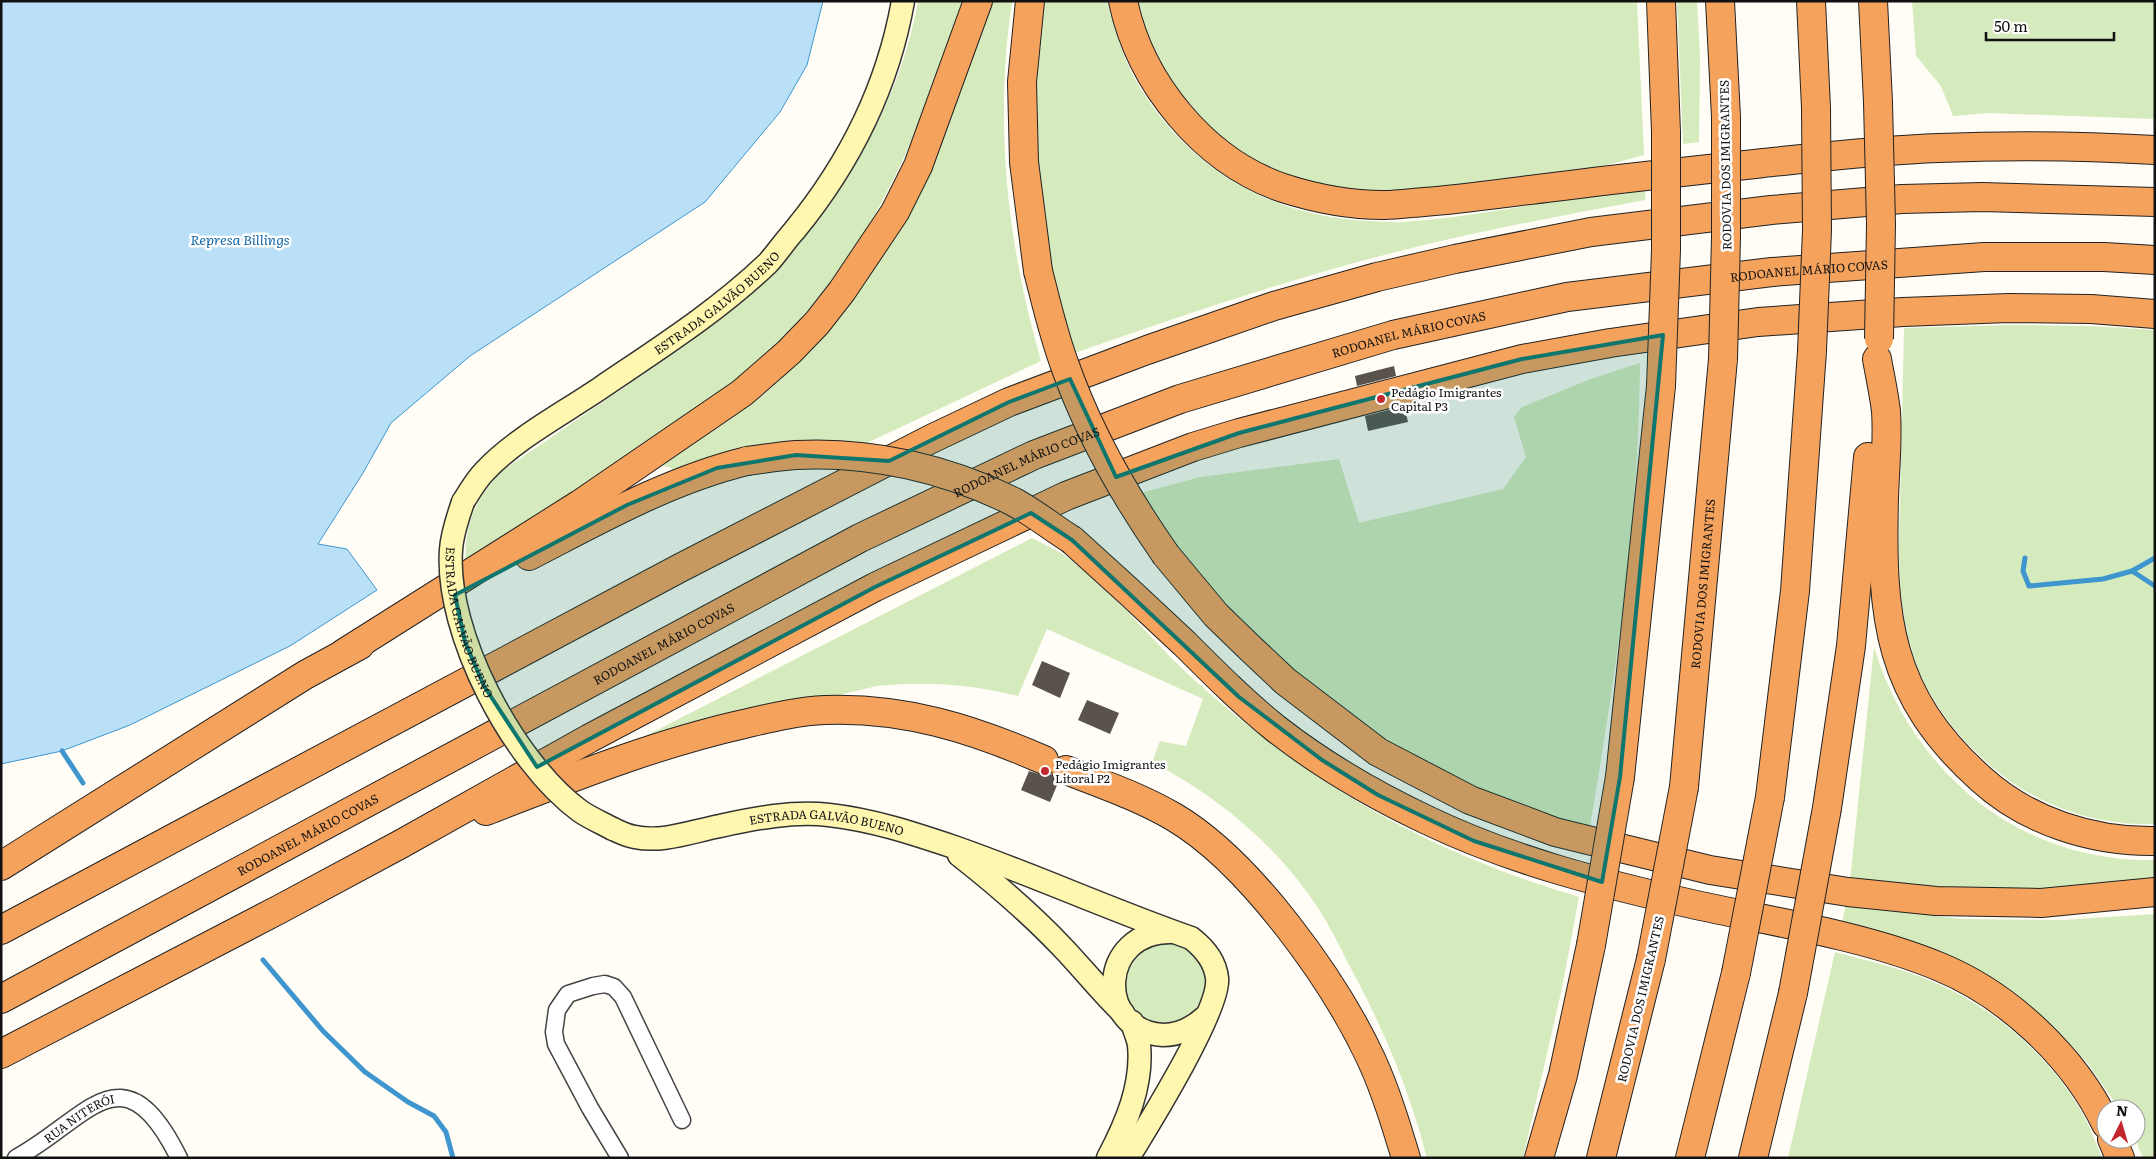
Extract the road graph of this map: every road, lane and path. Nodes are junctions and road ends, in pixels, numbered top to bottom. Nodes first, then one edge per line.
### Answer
1 (903, 1) edge
2 (978, 1) edge
3 (1030, 1) edge
4 (1123, 1) edge
5 (1656, 1) edge
6 (1661, 1) edge
7 (1720, 1) edge
8 (1811, 1) edge
9 (1873, 1) edge
10 (1662, 42) junction
11 (2155, 150) edge
12 (2155, 202) edge
13 (2155, 260) edge
14 (2155, 314) edge
15 (1878, 349) junction
16 (344, 653) junction
17 (2155, 841) edge
18 (401, 844) junction
19 (946, 845) junction
20 (1, 866) edge
21 (2155, 892) edge
22 (1, 930) edge
23 (1174, 932) junction
24 (1, 999) edge
25 (1208, 1014) junction
26 (1127, 1018) junction
27 (1, 1054) edge
28 (2096, 1107) edge
29 (682, 1120) dead end
30 (16, 1158) edge
31 (178, 1158) edge
32 (620, 1158) edge
33 (1108, 1158) edge
34 (1128, 1158) edge
35 (1406, 1158) edge
36 (1539, 1158) edge
37 (1600, 1158) edge
38 (1690, 1158) edge
39 (1753, 1158) edge

1 - 19 main road, ESTRADA GALVÃO BUENO, bridge
2 - 16 highway
3 - 21 highway, bridge
4 - 11 highway
5 - 10 highway
6 - 10 highway
7 - 37 highway, RODOVIA DOS IMIGRANTES, bridge
8 - 38 highway, bridge
9 - 15 highway, bridge
10 - 36 highway, bridge
12 - 22 highway
13 - 24 highway, RODOANEL MÁRIO COVAS
14 - 18 highway
15 - 17 highway
15 - 39 highway, bridge
16 - 20 highway
16 - 28 highway, bridge
18 - 27 highway
18 - 35 highway
19 - 23 main road, ESTRADA GALVÃO BUENO
19 - 26 main road, ESTRADA GALVÃO BUENO
23 - 25 main road, ESTRADA GALVÃO BUENO
23 - 26 main road, ESTRADA GALVÃO BUENO
25 - 26 main road, ESTRADA GALVÃO BUENO
25 - 34 main road, ESTRADA GALVÃO BUENO
26 - 33 main road, ESTRADA GALVÃO BUENO
29 - 32 street
30 - 31 street, RUA NITERÓI

